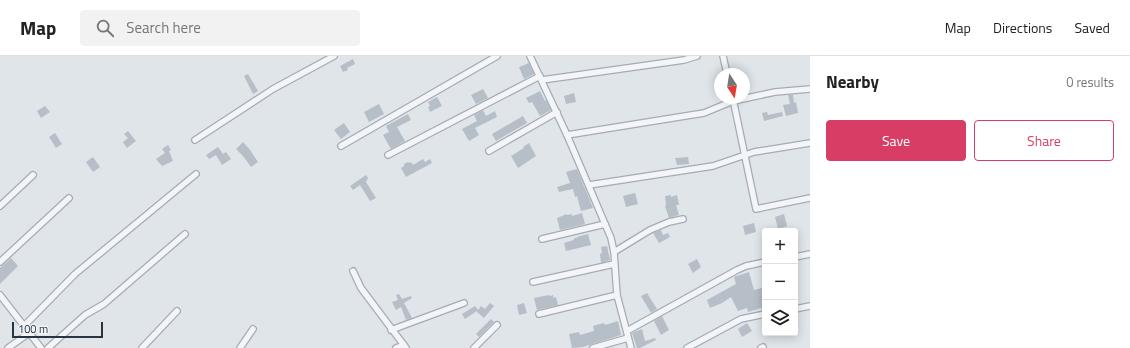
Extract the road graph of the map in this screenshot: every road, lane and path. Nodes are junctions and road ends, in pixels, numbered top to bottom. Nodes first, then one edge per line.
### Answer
1 (334, 56) edge
2 (497, 56) edge
3 (530, 56) edge
4 (697, 56) edge
5 (723, 56) edge
6 (726, 68) edge
7 (541, 78) junction
8 (810, 89) edge
9 (750, 97) edge
10 (724, 104) edge
11 (734, 104) edge
12 (557, 112) junction
13 (567, 136) junction
14 (195, 140) dead end
15 (810, 143) edge
16 (341, 146) dead end
17 (489, 151) dead end
18 (388, 155) dead end
19 (745, 155) junction
20 (196, 174) dead end
21 (33, 175) dead end
22 (588, 185) junction
23 (70, 198) dead end
24 (810, 198) edge
25 (0, 206) edge
26 (683, 219) dead end
27 (605, 224) junction
28 (185, 234) dead end
29 (542, 239) dead end
30 (614, 252) junction
31 (810, 254) edge
32 (798, 256) edge
33 (0, 262) edge
34 (762, 263) edge
35 (614, 264) junction
36 (353, 271) dead end
37 (533, 282) dead end
38 (617, 294) junction
39 (0, 295) edge
40 (3, 303) edge
41 (464, 303) dead end
42 (810, 306) edge
43 (798, 308) edge
44 (177, 311) dead end
45 (539, 314) dead end
46 (762, 315) edge
47 (497, 325) dead end
48 (24, 326) junction
49 (253, 329) dead end
50 (391, 330) junction
51 (626, 331) junction
52 (29, 333) junction
53 (628, 338) junction
54 (405, 346) edge
55 (8, 348) edge
56 (40, 348) edge
57 (48, 348) edge
58 (142, 348) edge
59 (240, 348) edge
60 (396, 348) edge
61 (474, 348) edge
62 (593, 348) edge
63 (631, 348) edge
64 (687, 348) edge

1 - 14 street
2 - 16 street
3 - 7 street
4 - 7 street
5 - 6 street
7 - 12 street
7 - 18 street
8 - 9 street
10 - 13 street
11 - 19 street
12 - 13 street
12 - 17 street
13 - 22 street
15 - 19 street
19 - 22 street
19 - 24 street
20 - 48 street
21 - 25 street
22 - 27 street
23 - 33 street
26 - 30 street
27 - 29 street
27 - 30 street
28 - 57 street
30 - 35 street
31 - 32 street
34 - 51 street
35 - 37 street
35 - 38 street
36 - 50 street
38 - 45 street
38 - 51 street
39 - 40 street
40 - 48 street
41 - 50 street
42 - 43 street
44 - 58 street
46 - 64 street
47 - 61 street
48 - 52 street
49 - 59 street
50 - 54 street
51 - 53 street
52 - 55 street
52 - 56 street
53 - 62 street
53 - 63 street
54 - 60 street

